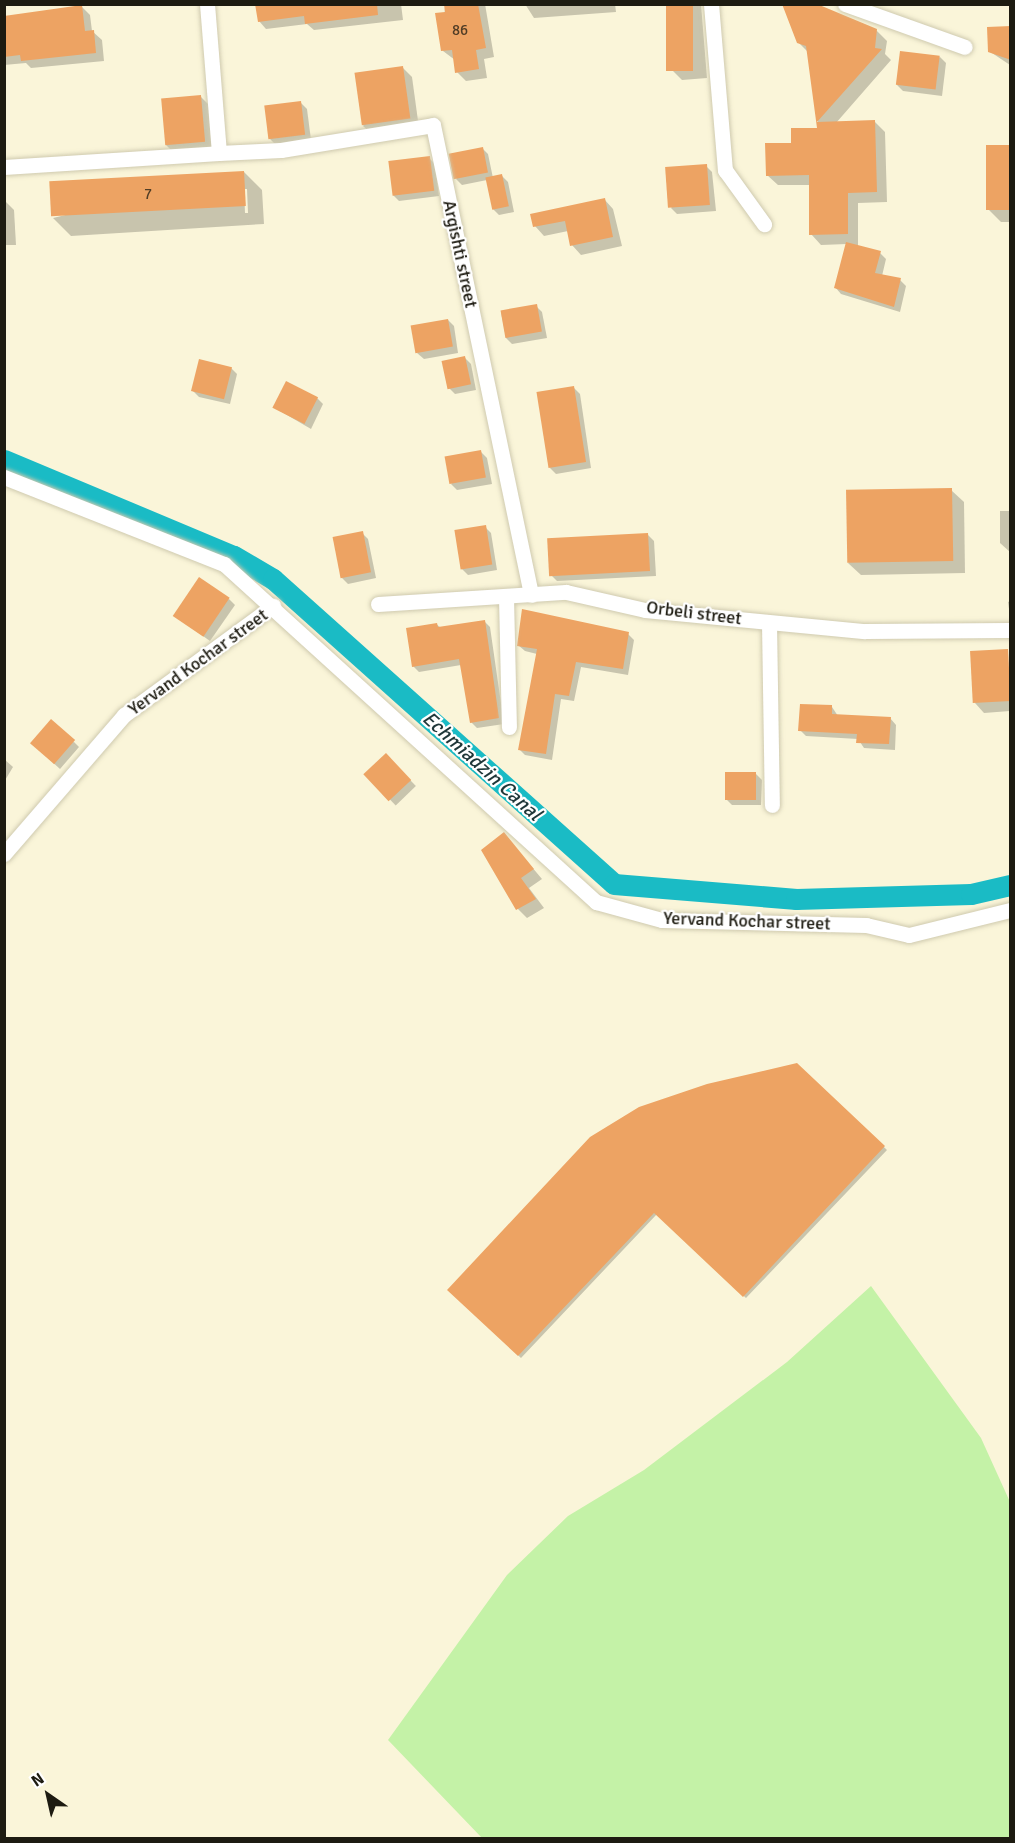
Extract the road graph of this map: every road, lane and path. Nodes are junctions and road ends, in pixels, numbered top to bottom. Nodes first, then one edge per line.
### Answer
1 (207, 4) edge
2 (711, 4) edge
3 (845, 4) edge
4 (965, 47) dead end
5 (219, 153) junction
6 (4, 167) edge
7 (764, 224) dead end
8 (4, 477) edge
9 (531, 595) junction
10 (506, 597) junction
11 (378, 604) dead end
12 (273, 606) junction
13 (769, 623) junction
14 (1011, 630) edge
15 (510, 726) dead end
16 (772, 805) dead end
17 (4, 854) edge
18 (1011, 910) edge

1 - 5 street
2 - 7 street
3 - 4 street
5 - 6 street
5 - 9 street, Argishti street
8 - 12 street, Yervand Kochar street
9 - 10 street, Orbeli street
9 - 13 street, Orbeli street
10 - 11 street, Orbeli street
10 - 15 street
12 - 17 street, Yervand Kochar street
12 - 18 street, Yervand Kochar street
13 - 14 street, Orbeli street
13 - 16 street

